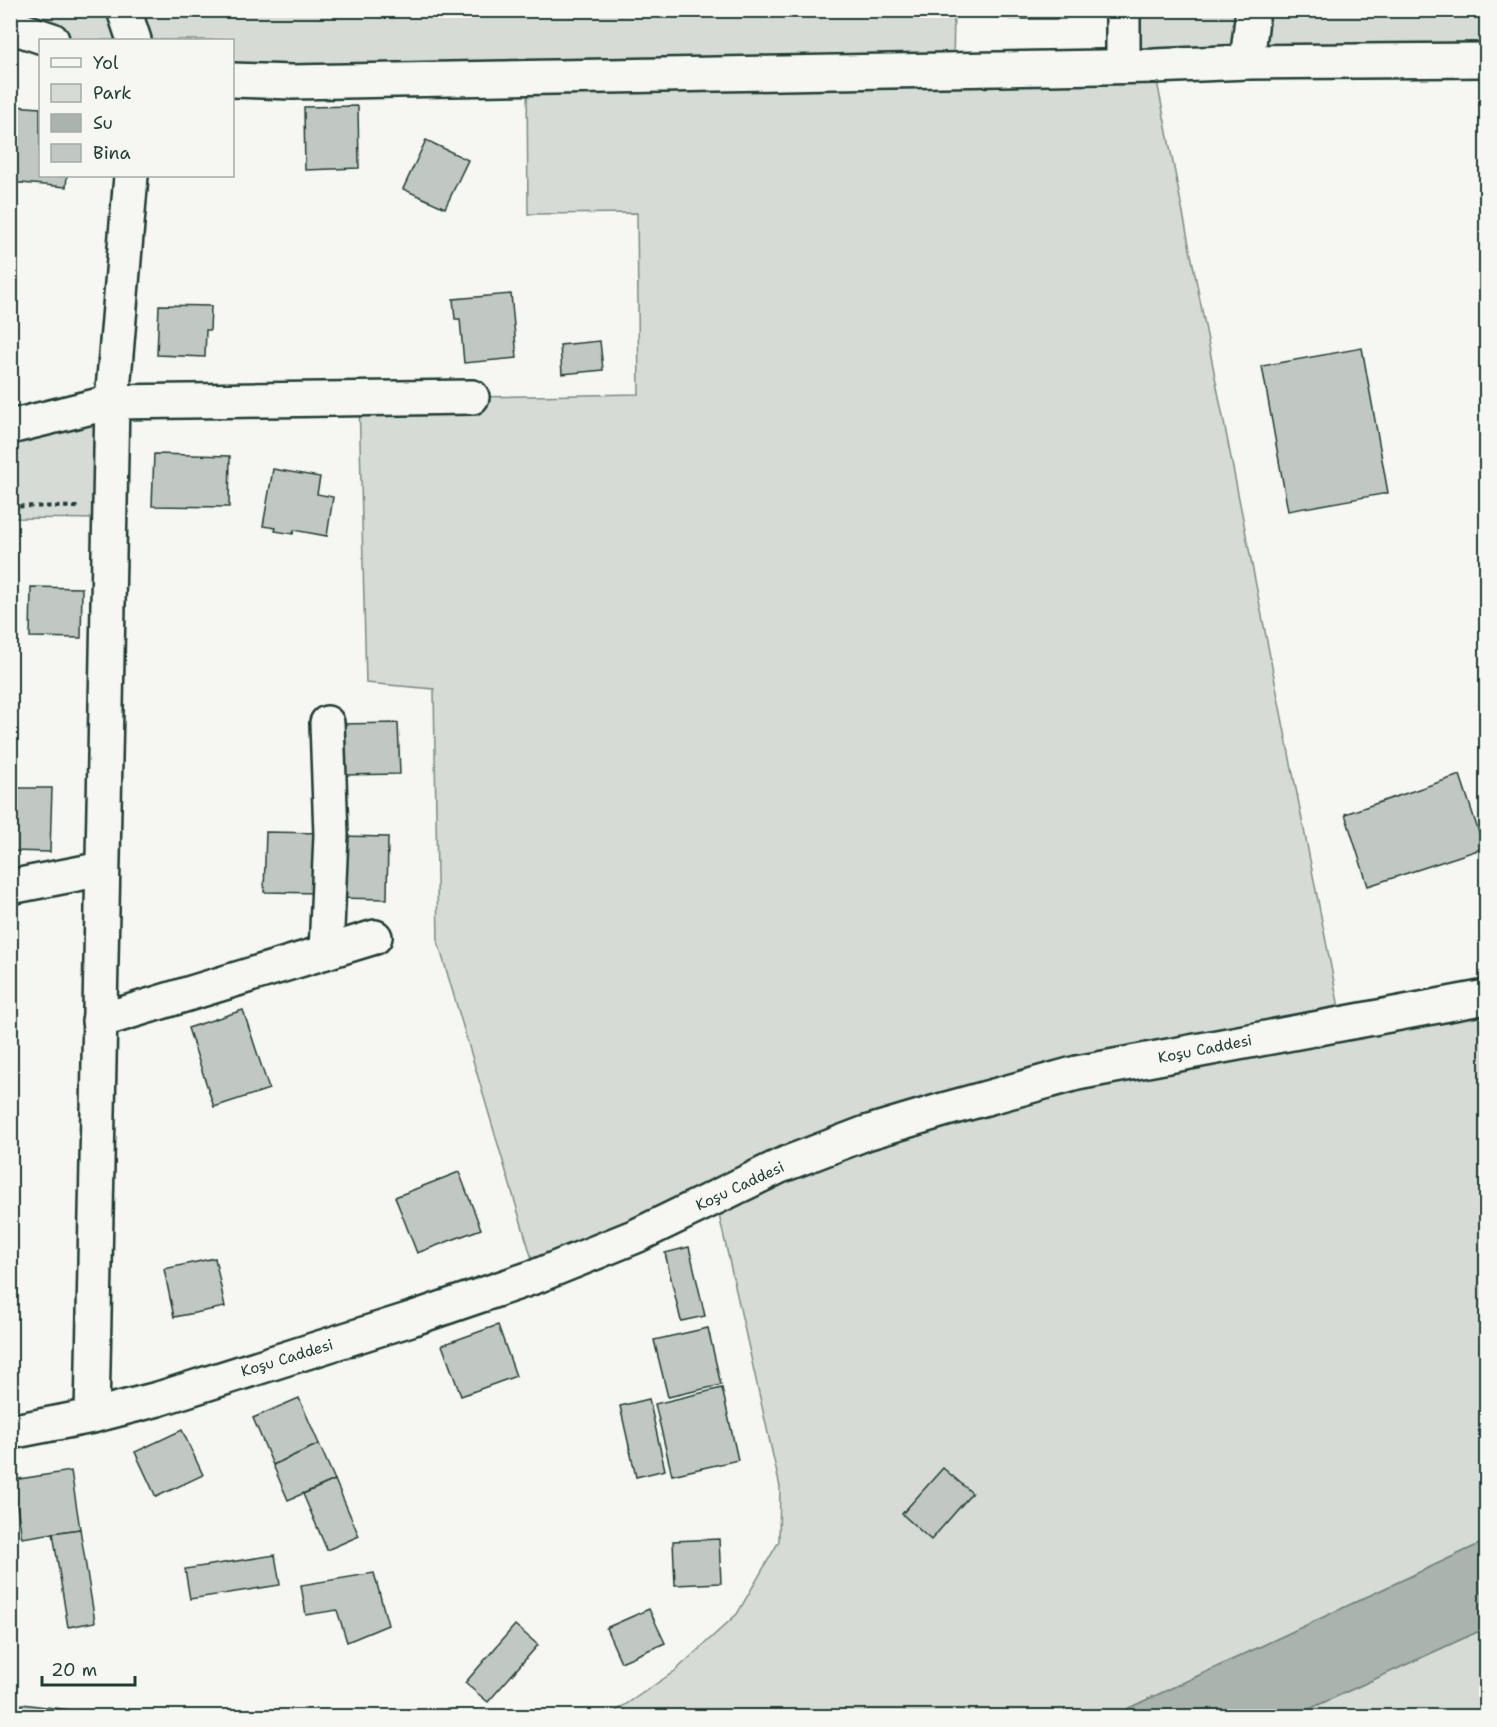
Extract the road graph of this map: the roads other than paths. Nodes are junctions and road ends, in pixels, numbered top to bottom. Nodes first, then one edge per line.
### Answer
1 (124, 10) edge
2 (1124, 10) edge
3 (1253, 10) edge
4 (10, 26) edge
5 (49, 39) edge
6 (134, 39) edge
7 (1486, 60) edge
8 (1247, 62) junction
9 (1123, 66) junction
10 (234, 80) edge
11 (131, 177) edge
12 (472, 397) dead end
13 (112, 402) junction
14 (10, 427) edge
15 (327, 723) dead end
16 (102, 869) junction
17 (10, 887) edge
18 (375, 938) dead end
19 (326, 952) junction
20 (1486, 997) edge
21 (99, 1021) junction
22 (92, 1416) junction
23 (10, 1432) edge

1 - 6 street
2 - 9 street
3 - 8 street
4 - 5 street
7 - 8 street
8 - 9 street
9 - 10 street
11 - 13 street
12 - 13 street
13 - 14 street
13 - 16 street
15 - 19 street
16 - 17 street
16 - 21 street
18 - 19 street
19 - 21 street
20 - 22 street, Koşu Caddesi
21 - 22 street
22 - 23 street, Koşu Caddesi

